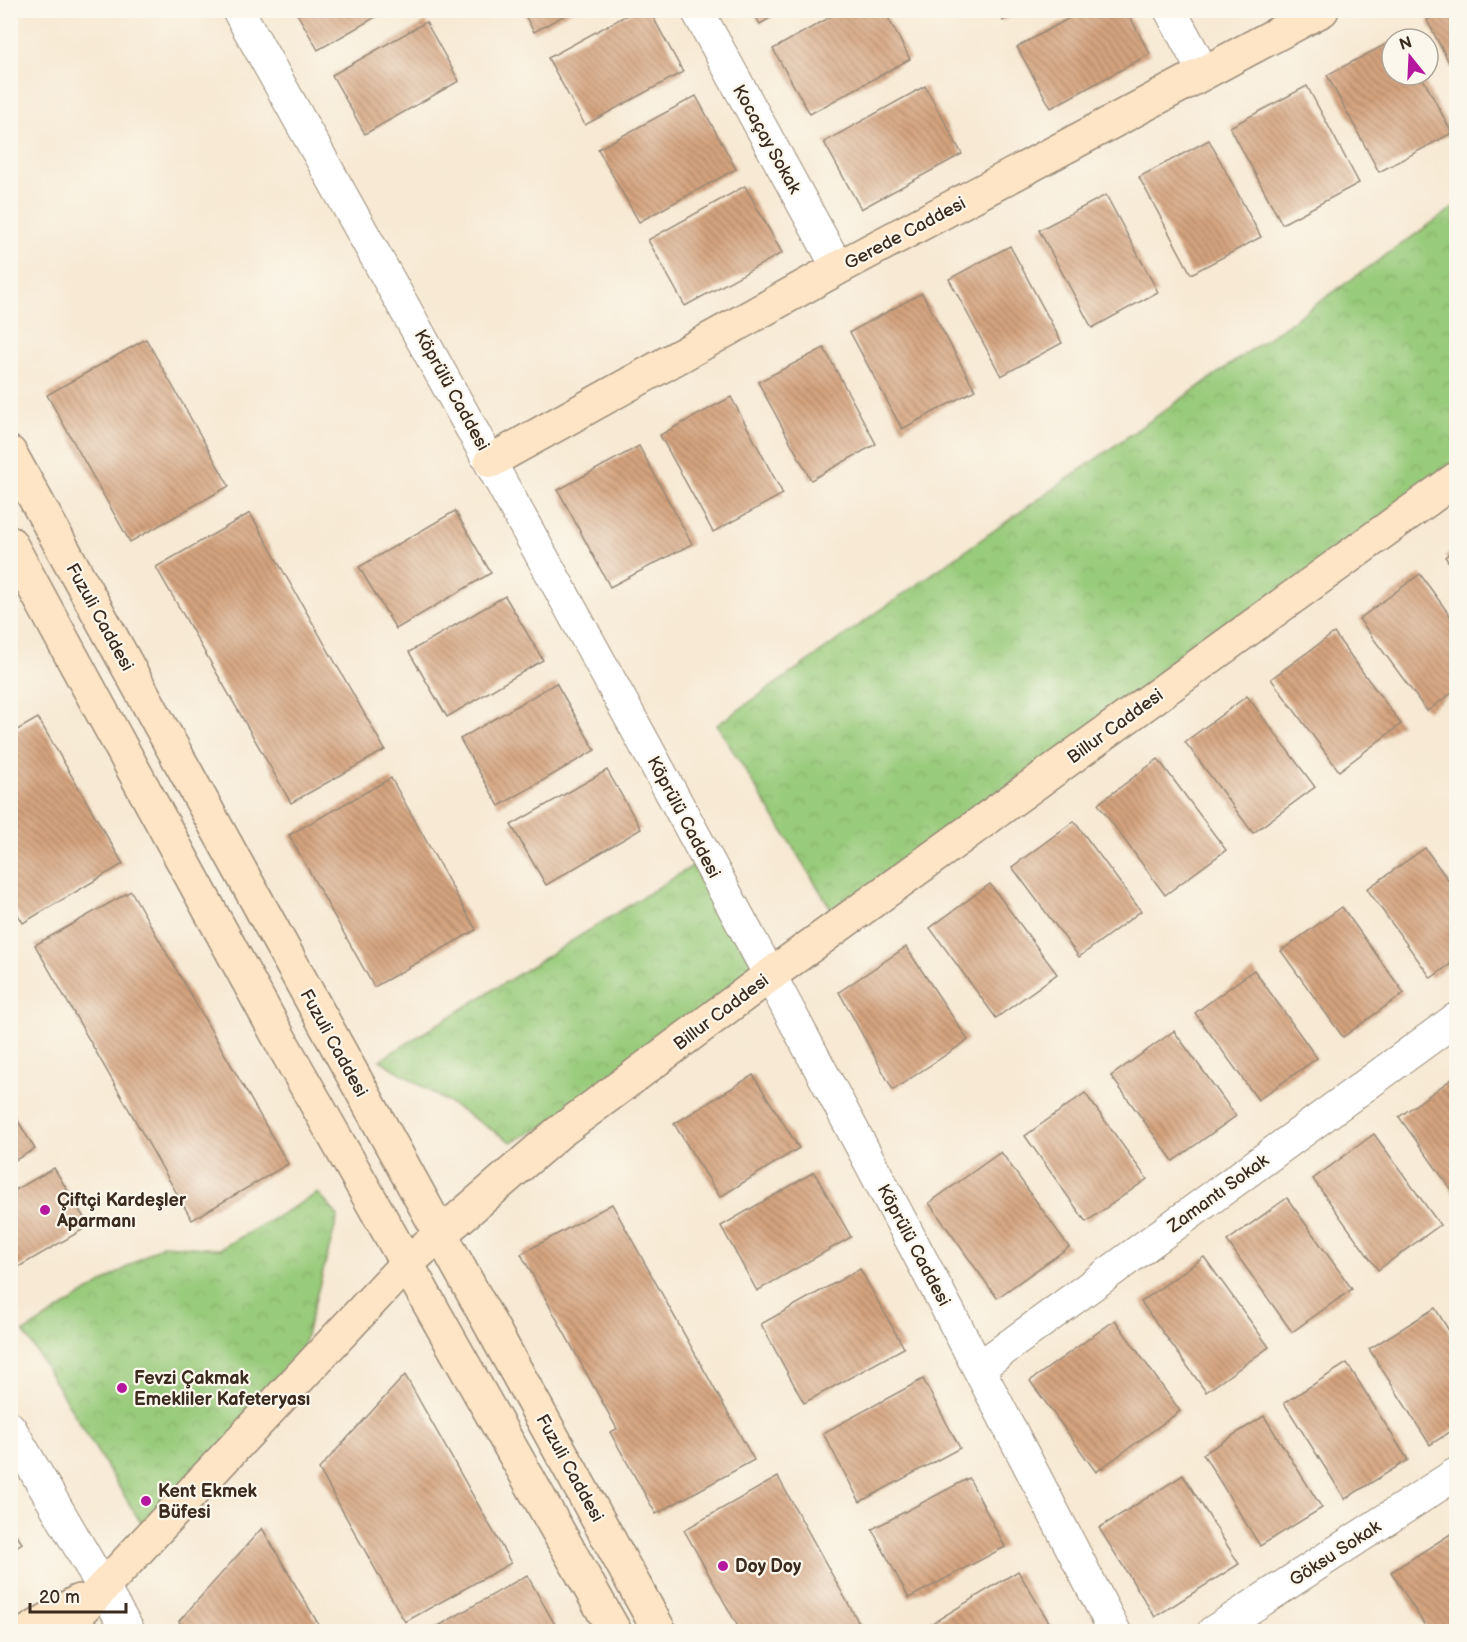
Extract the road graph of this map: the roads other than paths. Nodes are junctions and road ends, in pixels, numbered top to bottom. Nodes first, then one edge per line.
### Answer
1 (238, 10) edge
2 (697, 10) edge
3 (1170, 10) edge
4 (1322, 10) edge
5 (1204, 73) junction
6 (838, 268) junction
7 (10, 453) edge
8 (491, 461) junction
9 (1456, 479) edge
10 (10, 543) edge
11 (769, 976) junction
12 (1456, 1019) edge
13 (440, 1234) junction
14 (407, 1263) junction
15 (980, 1367) junction
16 (10, 1428) edge
17 (1456, 1474) edge
18 (103, 1587) junction
19 (28, 1632) edge
20 (61, 1632) edge
21 (129, 1632) edge
22 (615, 1632) edge
23 (660, 1632) edge
24 (1115, 1632) edge
25 (1213, 1632) edge

1 - 8 street, Köprülü Caddesi
2 - 6 street, Kocaçay Sokak
3 - 5 street
4 - 5 street, Gerede Caddesi
5 - 6 street, Gerede Caddesi
6 - 8 street, Gerede Caddesi
7 - 13 street, Fuzuli Caddesi
8 - 11 street, Köprülü Caddesi
9 - 11 street, Billur Caddesi
10 - 14 street
11 - 13 street, Billur Caddesi
11 - 15 street, Köprülü Caddesi
12 - 15 street, Zamantı Sokak
13 - 14 street, Billur Caddesi
13 - 23 street, Fuzuli Caddesi
14 - 18 street, Billur Caddesi
14 - 22 street
15 - 24 street, Köprülü Caddesi
16 - 18 street
17 - 25 street, Göksu Sokak
18 - 19 street
18 - 20 street, Billur Caddesi
18 - 21 street

